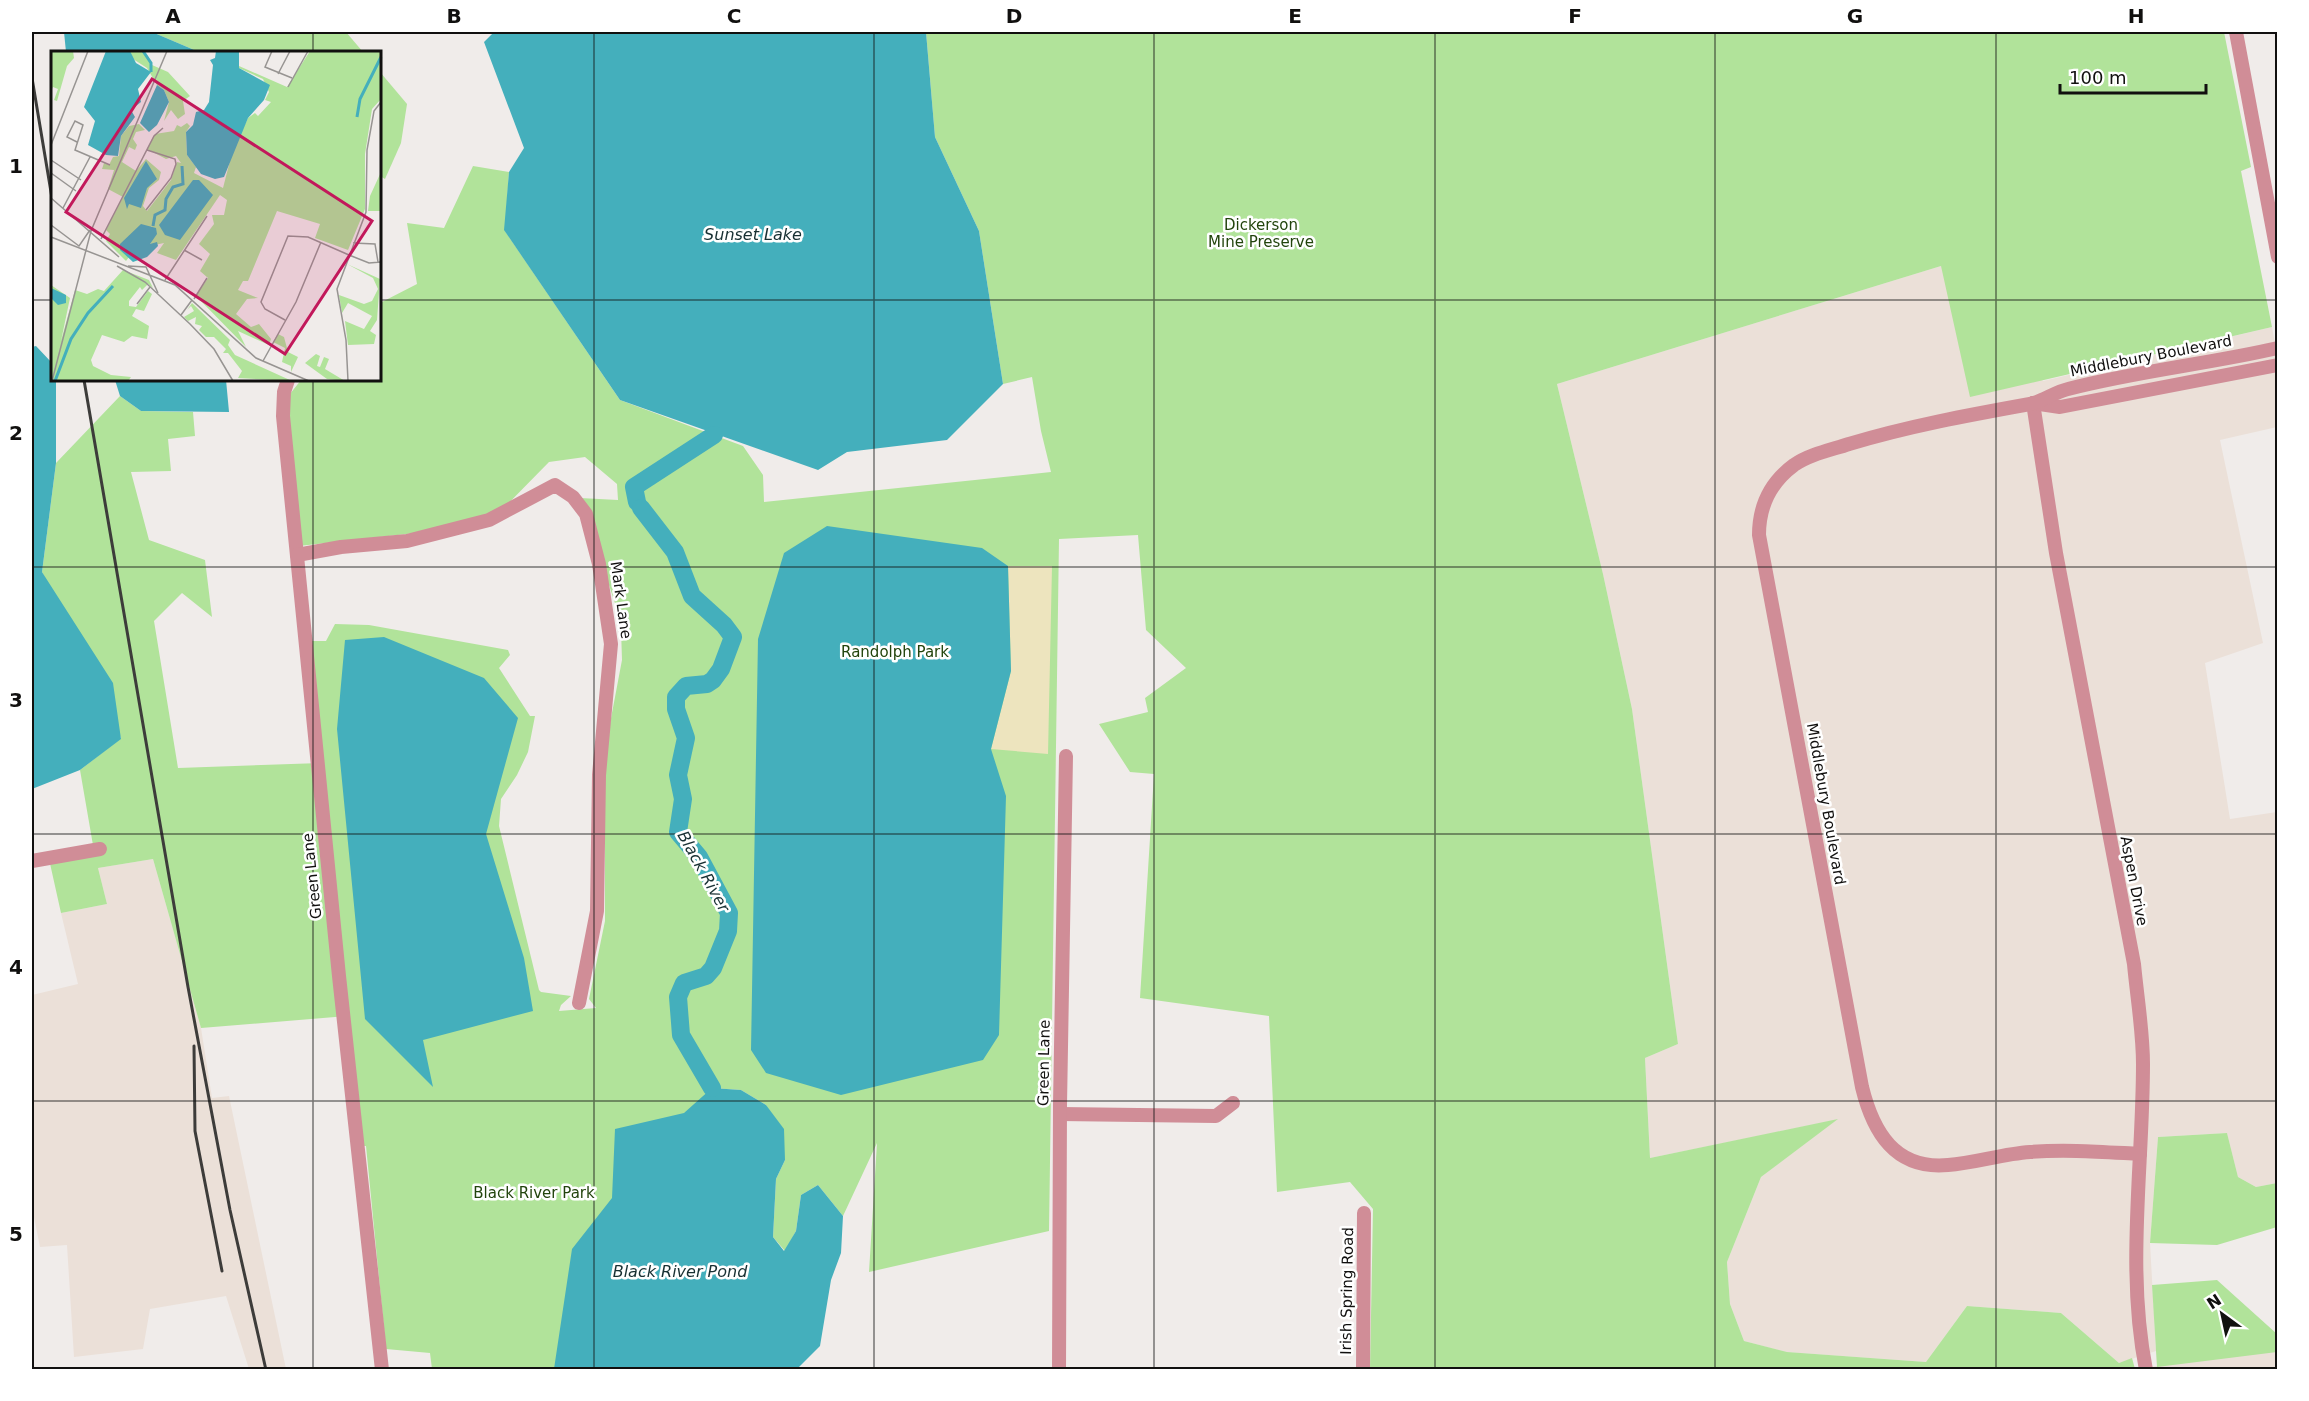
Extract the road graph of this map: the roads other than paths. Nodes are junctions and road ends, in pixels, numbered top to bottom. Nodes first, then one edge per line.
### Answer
1 (2236, 32) edge
2 (2277, 250) edge
3 (2277, 348) edge
4 (2277, 365) edge
5 (288, 381) edge
6 (2033, 403) junction
7 (297, 555) junction
8 (1066, 756) dead end
9 (100, 849) dead end
10 (32, 861) edge
11 (579, 1003) dead end
12 (1233, 1103) dead end
13 (1060, 1114) junction
14 (2140, 1154) junction
15 (1364, 1213) dead end
16 (382, 1370) edge
17 (1059, 1370) edge
18 (1363, 1370) edge
19 (2145, 1370) edge

1 - 2 street
3 - 6 street, Middlebury Boulevard
4 - 6 street, Middlebury Boulevard
5 - 7 street, Green Lane
6 - 14 street, Aspen Drive
6 - 14 street, Middlebury Boulevard
7 - 11 street, Mark Lane
7 - 16 street, Green Lane
8 - 13 street, Green Lane
9 - 10 street
12 - 13 street
13 - 17 street, Green Lane
14 - 19 street, Aspen Drive
15 - 18 street, Irish Spring Road

